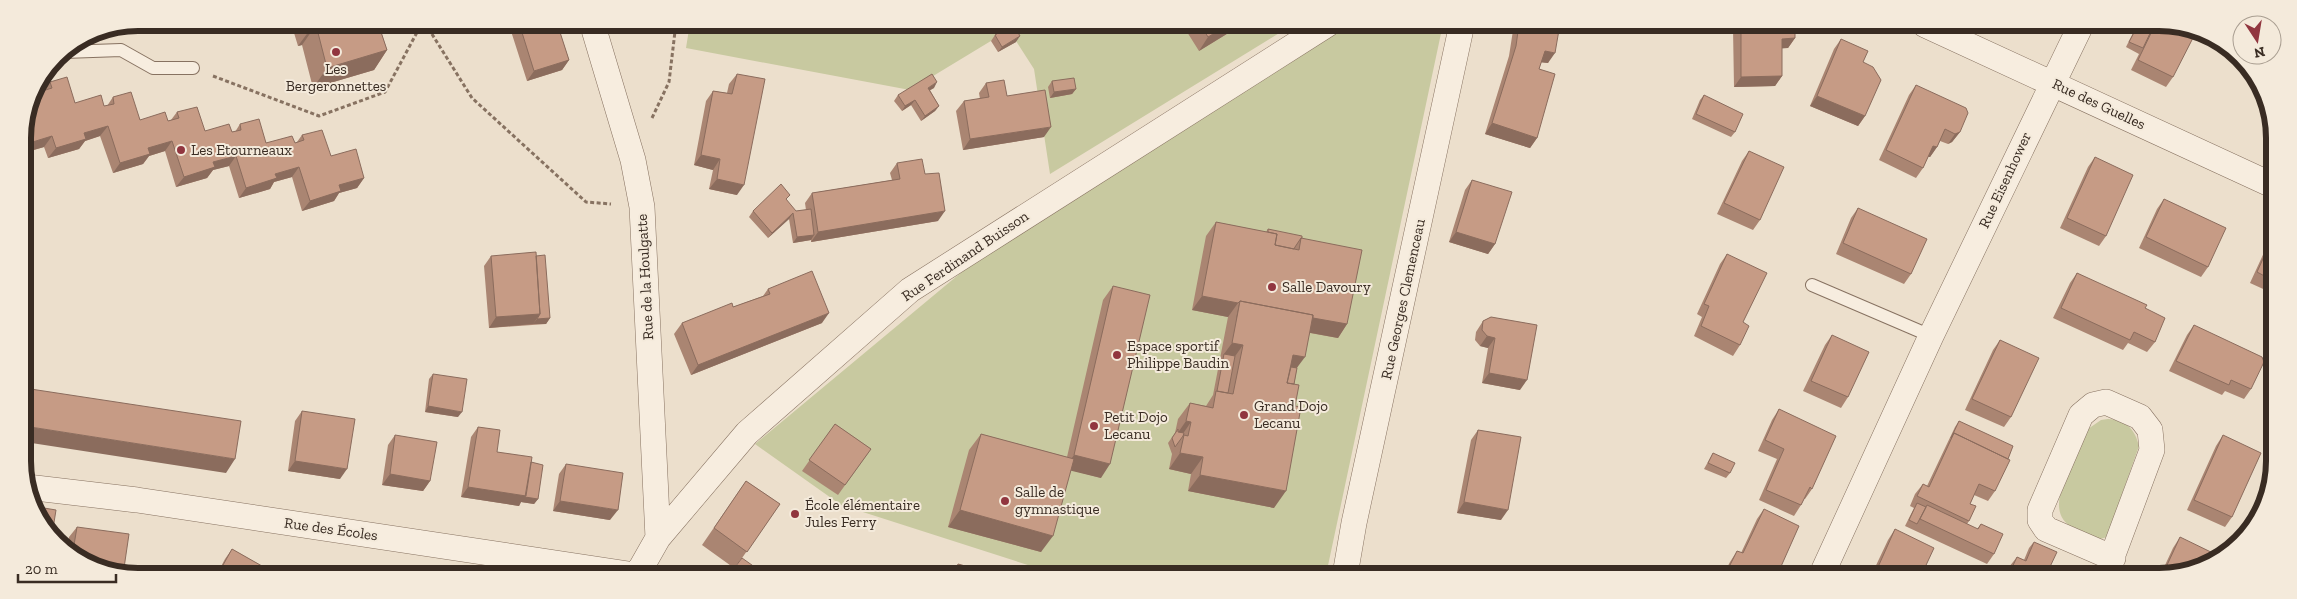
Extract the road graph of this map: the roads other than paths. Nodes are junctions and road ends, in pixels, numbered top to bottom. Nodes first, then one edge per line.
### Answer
1 (594, 31) edge
2 (1317, 31) edge
3 (1460, 31) edge
4 (1939, 31) edge
5 (2078, 31) edge
6 (76, 52) edge
7 (193, 68) road end
8 (2052, 82) junction
9 (2266, 182) edge
10 (1812, 285) dead end
11 (1930, 336) junction
12 (35, 488) edge
13 (658, 538) junction
14 (2109, 567) edge
15 (589, 568) edge
16 (640, 568) edge
17 (1347, 568) edge
18 (1825, 568) edge

1 - 13 street, Rue de la Houlgatte
2 - 13 street, Rue Ferdinand Buisson
3 - 17 street, Rue Georges Clemenceau
4 - 8 street, Rue des Guelles
5 - 8 street, Rue Eisenhower
6 - 7 lane
8 - 9 street, Rue des Guelles
8 - 11 street, Rue Eisenhower
10 - 11 lane
11 - 18 street, Rue Eisenhower
12 - 15 street, Rue des Écoles
13 - 16 street, Rue Ferdinand Buisson
14 - 14 street

